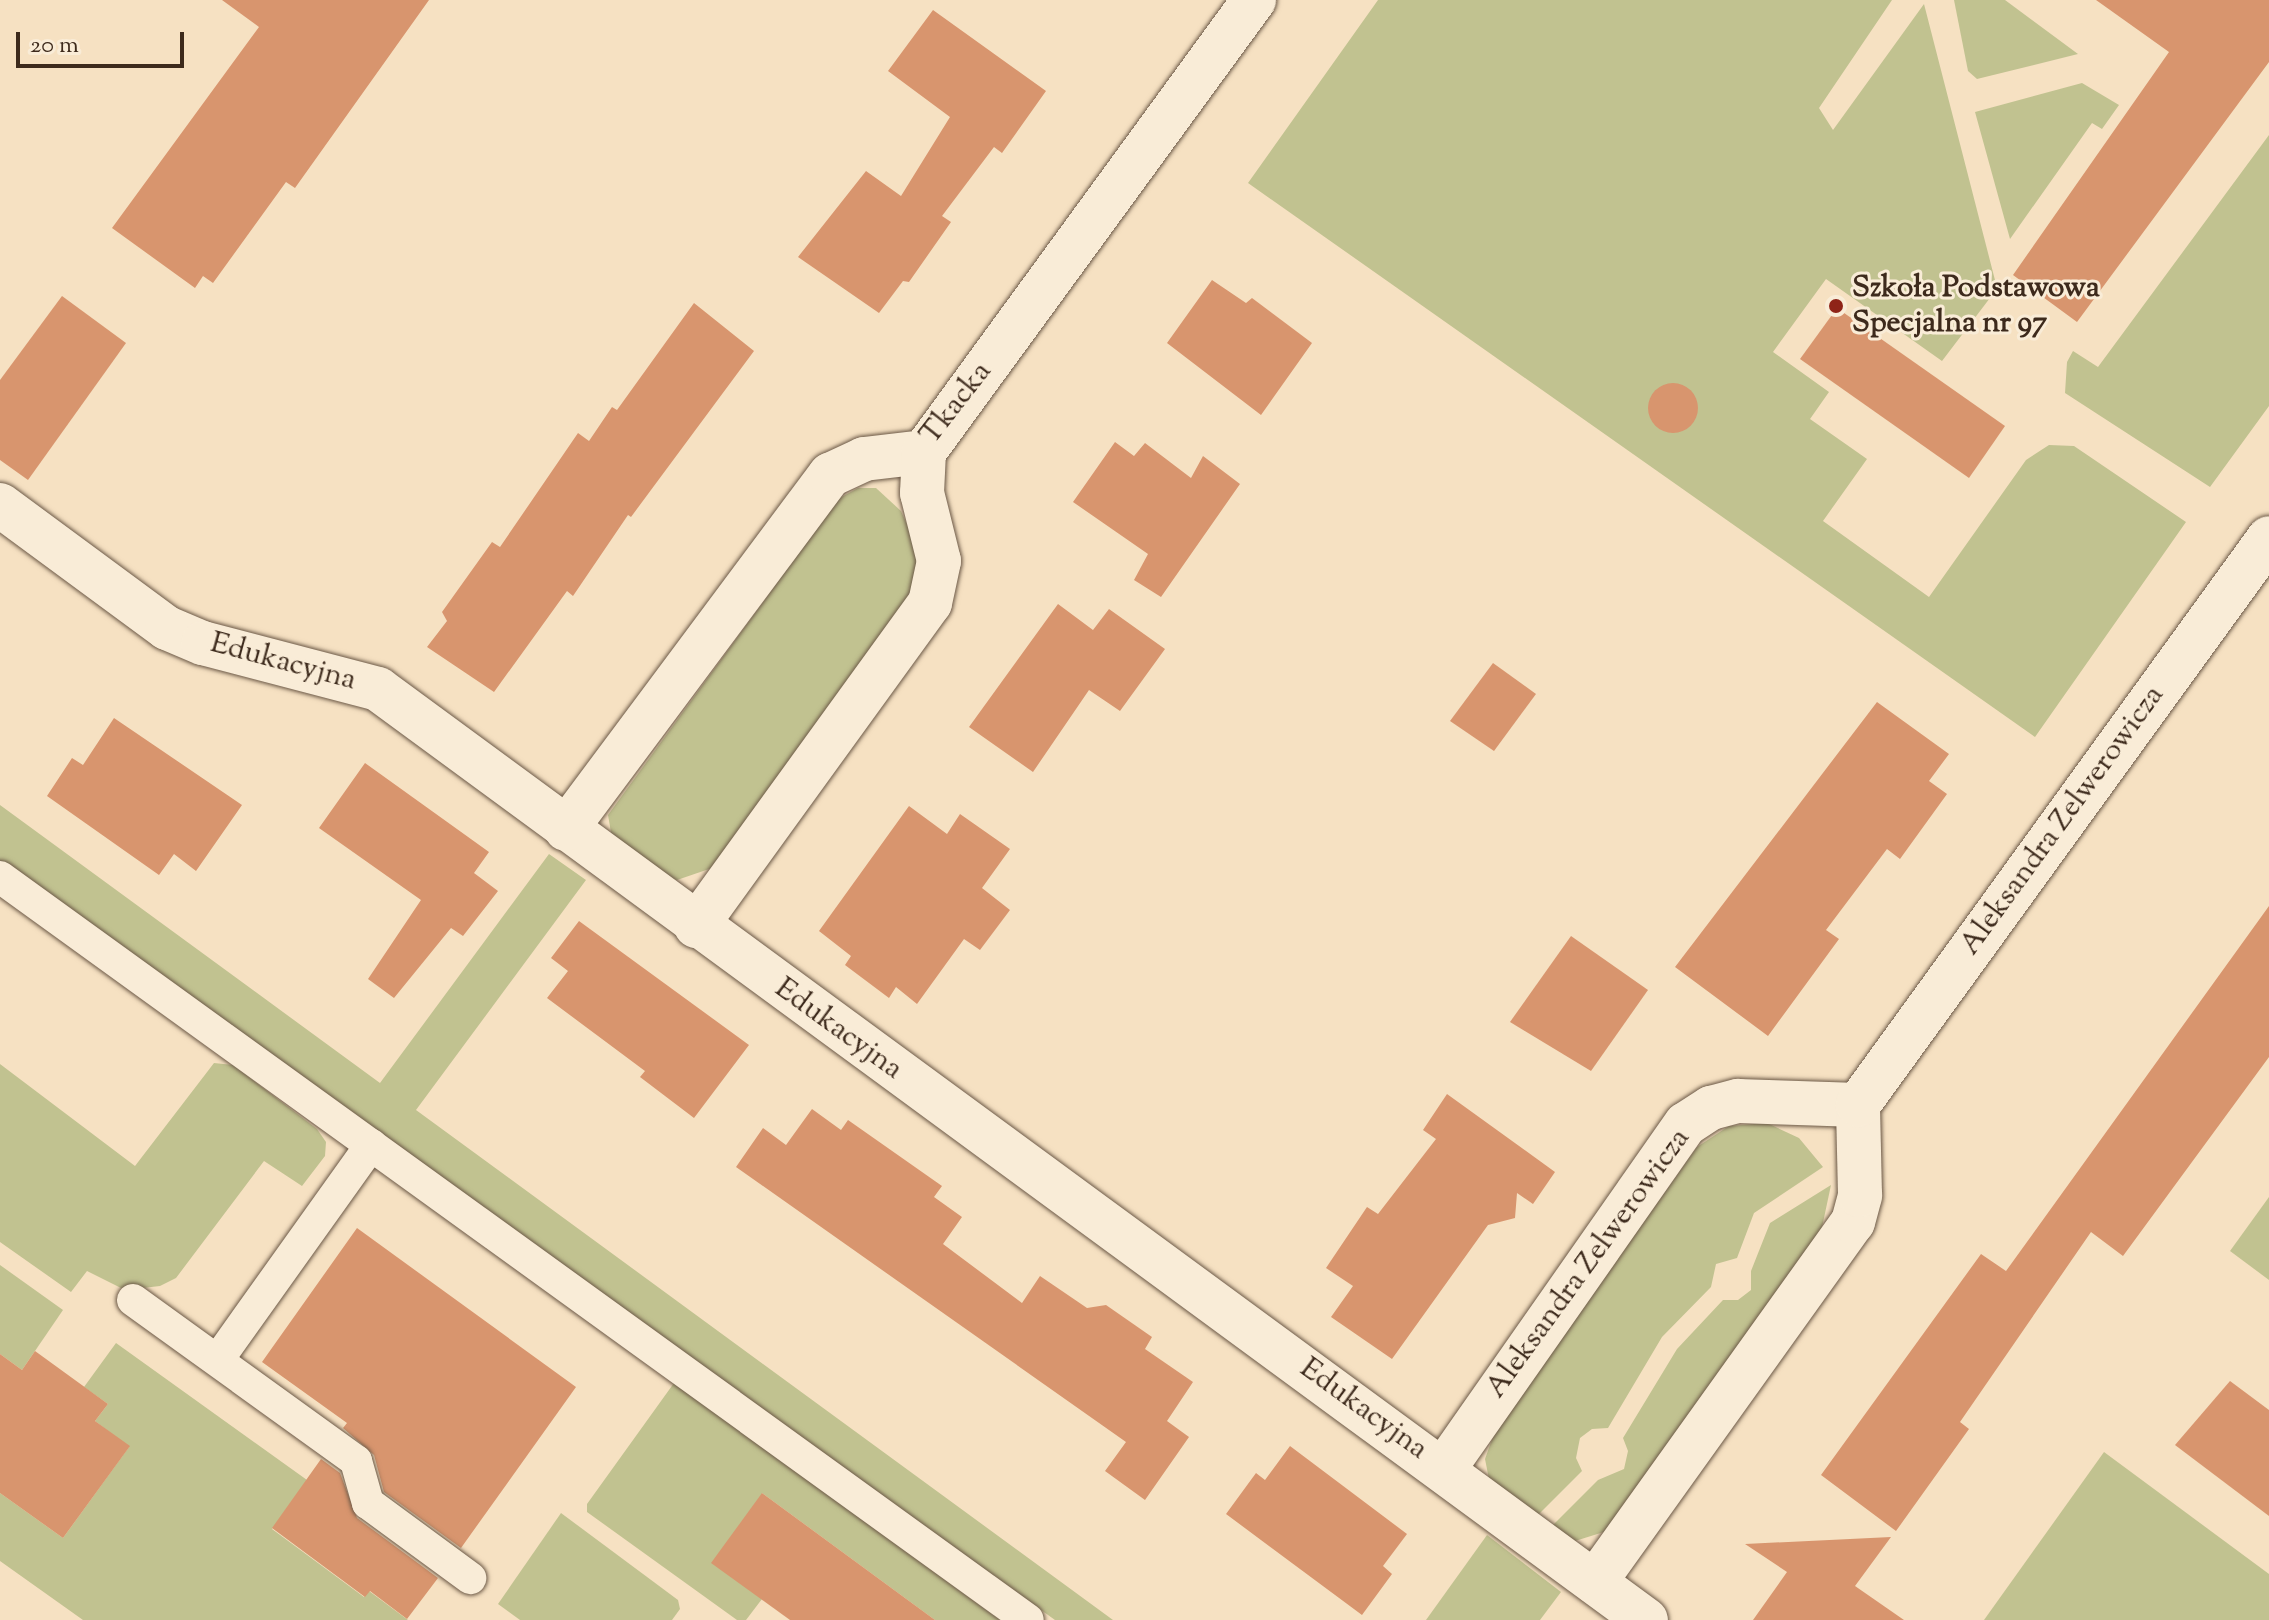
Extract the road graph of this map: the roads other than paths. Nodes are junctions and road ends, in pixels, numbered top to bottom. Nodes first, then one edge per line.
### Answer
1 (1254, 0) edge
2 (924, 452) junction
3 (0, 505) edge
4 (2269, 538) edge
5 (566, 829) junction
6 (0, 877) edge
7 (696, 926) junction
8 (1858, 1105) junction
9 (371, 1145) junction
10 (133, 1300) dead end
11 (219, 1358) junction
12 (1444, 1469) junction
13 (470, 1578) dead end
14 (1595, 1582) junction
15 (1028, 1620) edge
16 (1646, 1620) edge

1 - 2 street, Tkacka
2 - 5 street, Tkacka
2 - 7 street
3 - 5 street, Edukacyjna
4 - 8 street, Aleksandra Zelwerowicza
5 - 7 street, Edukacyjna
6 - 9 lane
7 - 12 street, Edukacyjna
8 - 12 street, Aleksandra Zelwerowicza
8 - 14 street
9 - 11 lane
9 - 15 lane
10 - 11 lane
11 - 13 lane
12 - 14 street, Edukacyjna
14 - 16 street, Edukacyjna

